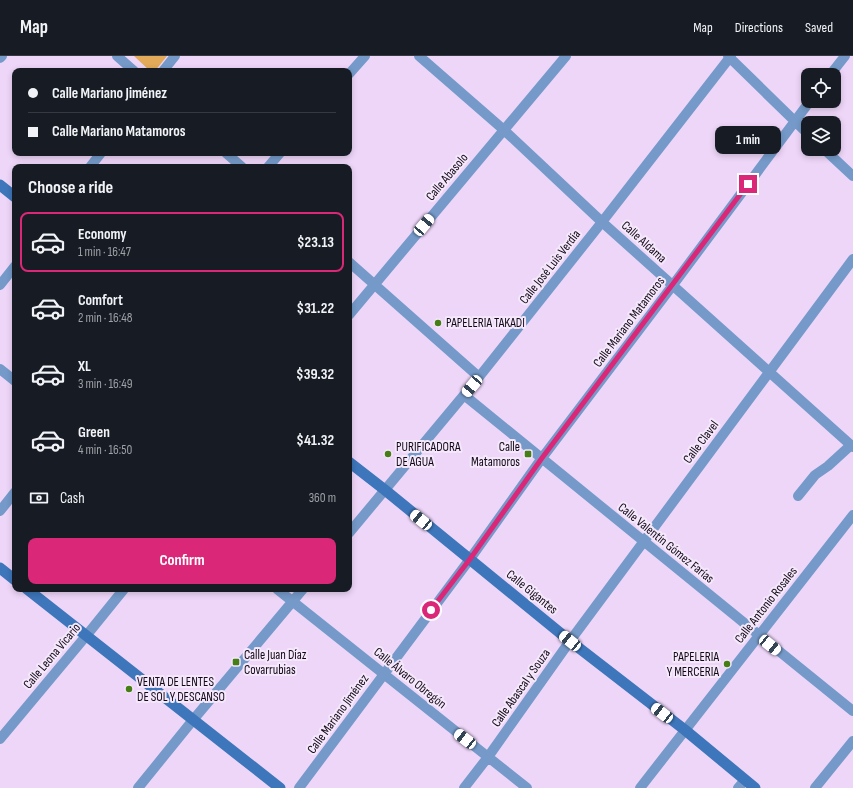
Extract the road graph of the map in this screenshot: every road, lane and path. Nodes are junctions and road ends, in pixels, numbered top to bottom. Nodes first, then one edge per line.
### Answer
1 (117, 56) edge
2 (174, 56) edge
3 (365, 56) edge
4 (419, 56) edge
5 (566, 56) edge
6 (845, 56) edge
7 (730, 57) edge
8 (131, 68) edge
9 (165, 68) edge
10 (836, 68) edge
11 (352, 71) edge
12 (805, 108) edge
13 (795, 121) junction
14 (801, 127) edge
15 (504, 130) junction
16 (99, 156) edge
17 (229, 156) edge
18 (277, 156) edge
19 (832, 156) edge
20 (92, 164) edge
21 (239, 164) edge
22 (271, 164) edge
23 (853, 176) edge
24 (0, 185) edge
25 (12, 195) edge
26 (602, 222) junction
27 (853, 259) edge
28 (352, 265) edge
29 (12, 270) edge
30 (374, 284) junction
31 (673, 285) junction
32 (0, 286) edge
33 (352, 311) edge
34 (0, 369) edge
35 (770, 372) junction
36 (479, 377) junction
37 (12, 379) edge
38 (464, 395) junction
39 (852, 446) edge
40 (542, 458) junction
41 (352, 464) edge
42 (385, 490) junction
43 (12, 496) edge
44 (798, 496) dead end
45 (0, 511) edge
46 (853, 515) edge
47 (352, 529) edge
48 (643, 542) junction
49 (470, 559) junction
50 (0, 568) edge
51 (12, 578) edge
52 (31, 592) edge
53 (122, 592) edge
54 (281, 592) edge
55 (300, 592) edge
56 (292, 601) junction
57 (86, 636) junction
58 (759, 636) junction
59 (570, 641) junction
60 (384, 674) junction
61 (853, 711) edge
62 (193, 720) junction
63 (685, 730) junction
64 (0, 739) edge
65 (853, 741) edge
66 (488, 757) junction
67 (741, 784) edge
68 (138, 788) edge
69 (280, 788) edge
70 (299, 788) edge
71 (464, 788) edge
72 (527, 788) edge
73 (640, 788) edge
74 (755, 788) edge
75 (816, 788) edge

1 - 8 street
2 - 9 street
3 - 11 street
4 - 15 street, Calle Aldama
5 - 15 street, Calle Abasolo
6 - 10 street
7 - 13 street
7 - 26 street, Calle José Luis Verdia
12 - 13 street, Calle Mariano Matamoros
13 - 14 street
13 - 31 street, Calle Mariano Matamoros
15 - 26 street, Calle Aldama
15 - 30 street, Calle Abasolo
16 - 20 street
17 - 21 street
18 - 22 street
19 - 23 street
24 - 25 main road
26 - 31 street, Calle Aldama
26 - 36 street, Calle José Luis Verdia
27 - 35 street, Calle Clavel
28 - 30 street
29 - 32 street
30 - 33 street, Calle Abasolo
30 - 36 street
31 - 35 street, Calle Aldama
31 - 40 street, Calle Mariano Matamoros
34 - 37 street
35 - 39 street, Calle Aldama
35 - 48 street, Calle Clavel
36 - 38 street, Calle José Luis Verdia
38 - 40 street, Calle Valentín Gómez Farías
38 - 42 street, Calle José Luis Verdia
39 - 44 street
40 - 48 street, Calle Valentín Gómez Farías
40 - 49 street, Calle Mariano Matamoros
41 - 42 main road, Calle Gigantes
42 - 47 street
42 - 49 main road, Calle Gigantes
43 - 45 street
46 - 58 street, Calle Antonio Rosales
48 - 58 street, Calle Valentín Gómez Farías
48 - 59 street, Calle Clavel
49 - 59 main road, Calle Gigantes
49 - 60 street, Calle Mariano Jiménez
50 - 51 main road
52 - 57 main road
53 - 57 street, Calle Leona Vicario
54 - 56 street, Calle Álvaro Obregón
55 - 56 street
56 - 60 street, Calle Álvaro Obregón
56 - 62 street
57 - 62 main road
57 - 64 street, Calle Leona Vicario
58 - 61 street, Calle Valentín Gómez Farías
58 - 63 street, Calle Antonio Rosales
59 - 63 main road, Calle Gigantes
59 - 66 street, Calle Abascal y Souza
60 - 66 street, Calle Álvaro Obregón
60 - 70 street, Calle Mariano Jiménez
62 - 68 street
62 - 69 main road
63 - 67 main road, Calle Gigantes
63 - 73 street, Calle Antonio Rosales
65 - 75 street
66 - 71 street, Calle Abascal y Souza
66 - 72 street, Calle Álvaro Obregón
67 - 74 main road, Calle Gigantes

